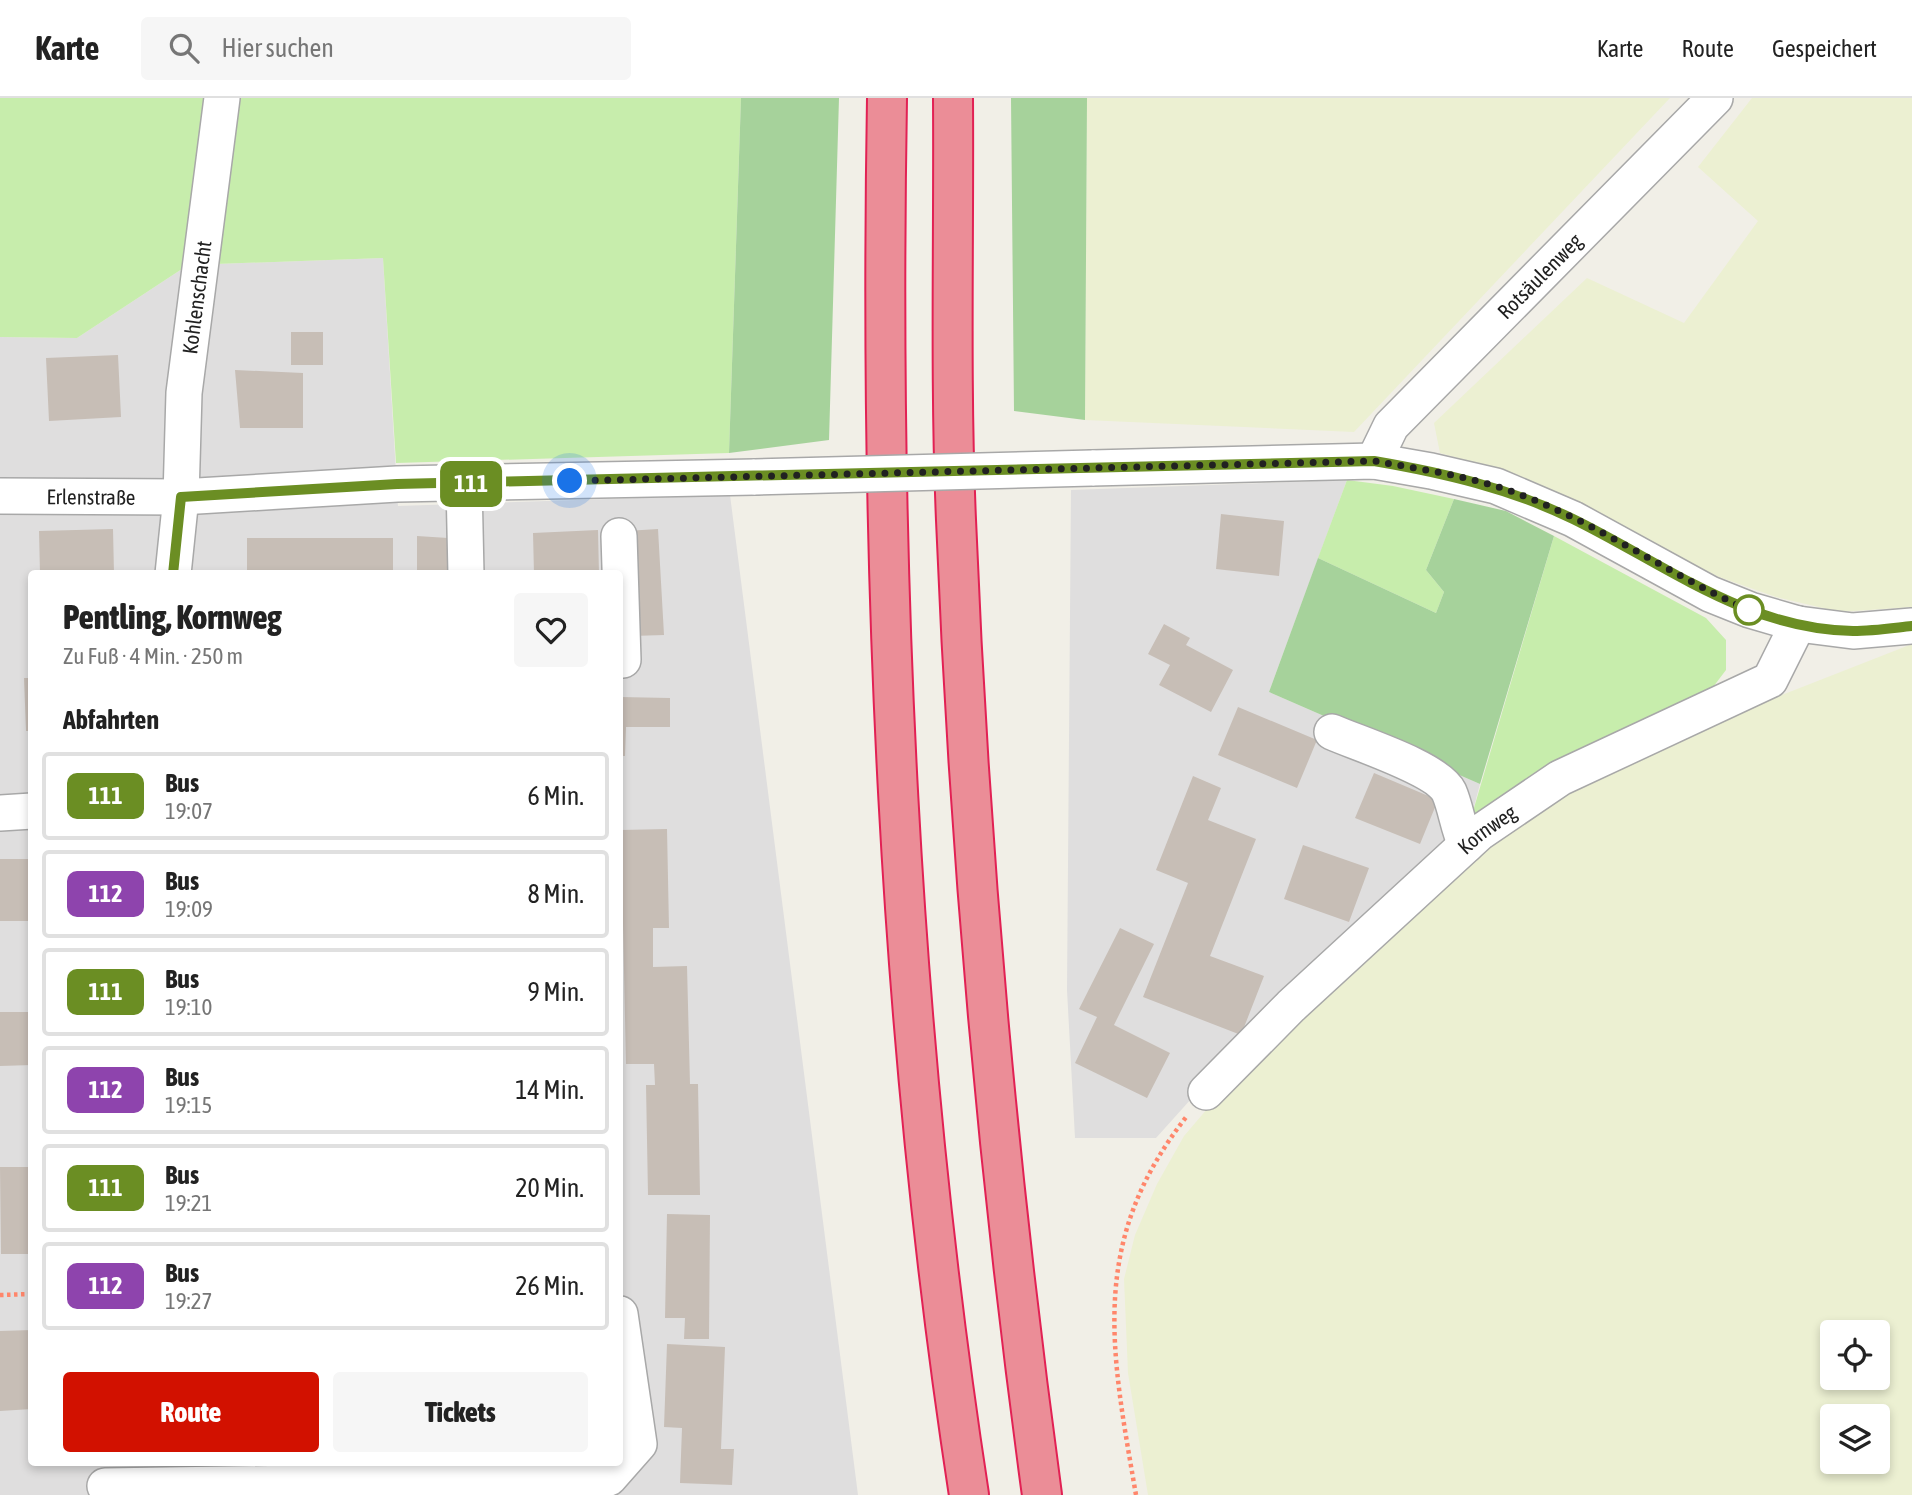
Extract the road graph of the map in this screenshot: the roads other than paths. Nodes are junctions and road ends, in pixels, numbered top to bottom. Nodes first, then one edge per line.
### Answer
1 (222, 98) edge
2 (887, 98) edge
3 (953, 98) edge
4 (1715, 98) edge
5 (1374, 461) junction
6 (464, 484) junction
7 (0, 496) edge
8 (181, 497) junction
9 (620, 536) dead end
10 (173, 570) edge
11 (466, 570) edge
12 (621, 570) edge
13 (1798, 624) junction
14 (1912, 626) edge
15 (1332, 732) dead end
16 (28, 811) edge
17 (0, 813) edge
18 (1466, 845) junction
19 (1206, 1092) road end
20 (623, 1335) edge
21 (623, 1461) edge
22 (619, 1466) edge
23 (105, 1481) edge
24 (473, 1488) edge
25 (969, 1495) edge
26 (1042, 1495) edge

1 - 8 street, Kohlenschacht
2 - 25 highway
3 - 26 highway
4 - 5 street, Rotsäulenweg
5 - 6 street, Erlenstraße, bridge
5 - 13 street, Erlenstraße
6 - 8 street, Erlenstraße
6 - 11 street
7 - 8 street, Erlenstraße
8 - 10 street, Kohlenschacht
9 - 12 street
13 - 14 street, Erlenstraße
13 - 18 street, Kornweg
15 - 18 street
16 - 17 street
18 - 19 street, Kornweg
20 - 21 street
22 - 24 street
23 - 24 street

